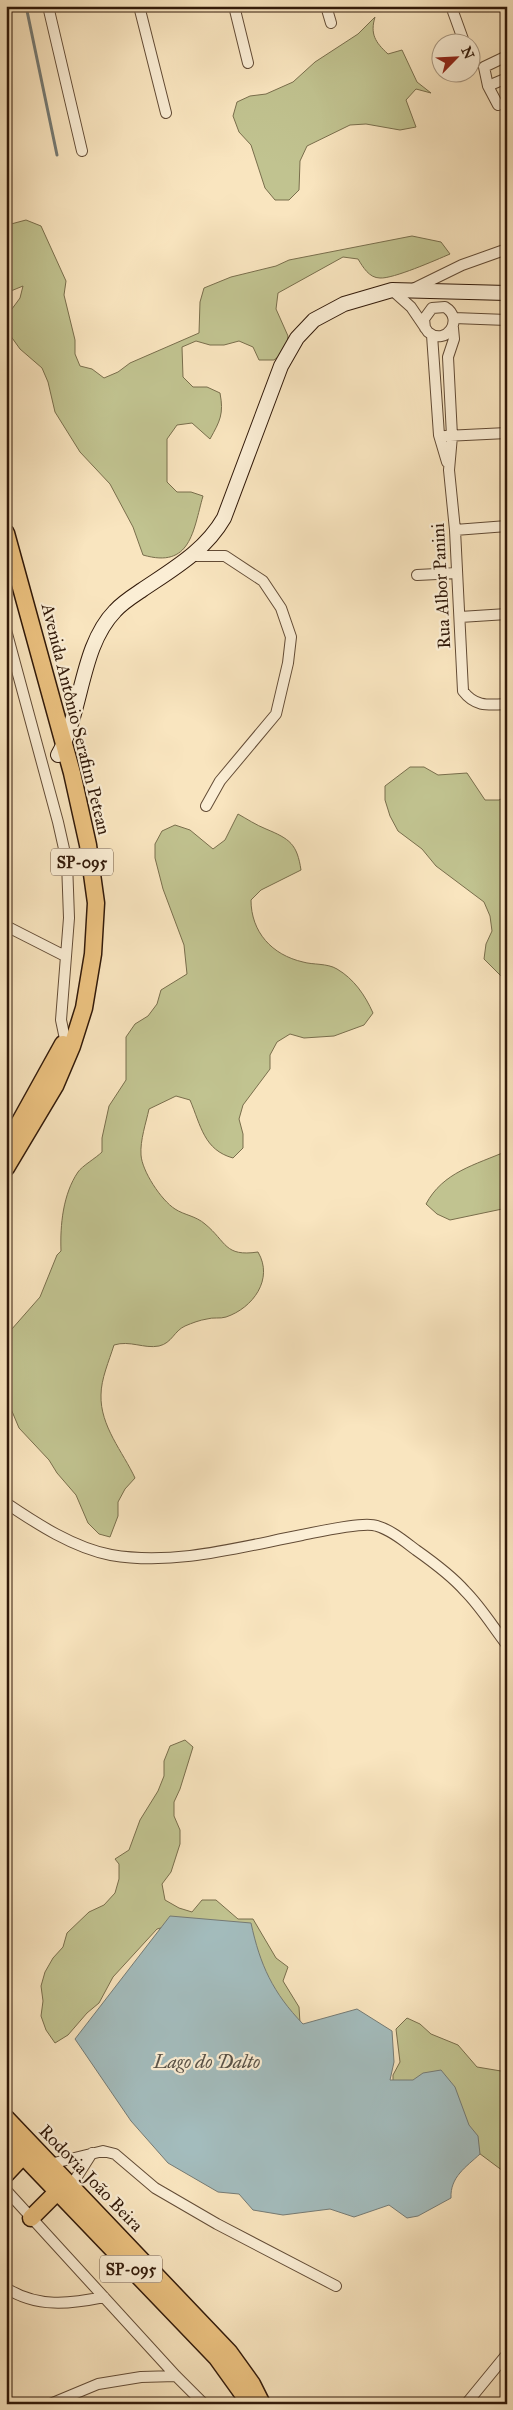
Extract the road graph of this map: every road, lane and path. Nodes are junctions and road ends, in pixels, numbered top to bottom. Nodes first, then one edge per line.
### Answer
1 (48, 6) edge
2 (139, 6) edge
3 (234, 6) edge
4 (326, 6) edge
5 (451, 6) edge
6 (330, 23) dead end
7 (460, 32) edge
8 (507, 56) edge
9 (248, 63) dead end
10 (507, 78) edge
11 (488, 86) junction
12 (498, 105) dead end
13 (166, 113) dead end
14 (82, 151) dead end
15 (507, 249) edge
16 (413, 289) junction
17 (392, 290) junction
18 (447, 291) junction
19 (507, 293) edge
20 (452, 319) junction
21 (507, 320) edge
22 (429, 331) junction
23 (507, 433) edge
24 (439, 436) junction
25 (452, 436) junction
26 (449, 470) junction
27 (507, 526) edge
28 (455, 530) junction
29 (6, 533) edge
30 (192, 556) junction
31 (6, 569) edge
32 (457, 573) junction
33 (417, 575) dead end
34 (507, 614) edge
35 (460, 617) junction
36 (6, 630) edge
37 (507, 704) edge
38 (76, 709) junction
39 (57, 718) junction
40 (61, 749) junction
41 (206, 806) dead end
42 (6, 926) edge
43 (65, 956) junction
44 (65, 1039) junction
45 (6, 1148) edge
46 (6, 1168) edge
47 (6, 1503) edge
48 (507, 1645) edge
49 (6, 2118) edge
50 (6, 2138) edge
51 (92, 2153) junction
52 (23, 2156) junction
53 (50, 2164) junction
54 (6, 2174) edge
55 (64, 2189) junction
56 (6, 2190) edge
57 (31, 2218) junction
58 (336, 2286) dead end
59 (6, 2288) edge
60 (104, 2297) junction
61 (507, 2354) edge
62 (176, 2376) junction
63 (50, 2404) edge
64 (204, 2404) edge
65 (250, 2404) edge
66 (262, 2404) edge
67 (466, 2404) edge

1 - 14 street
2 - 13 street
3 - 9 street
4 - 6 street
5 - 7 street
8 - 11 street
10 - 11 street
11 - 12 street
15 - 16 street
16 - 17 street
16 - 18 street
17 - 22 street
17 - 30 street
18 - 19 street
18 - 20 street
20 - 21 street
20 - 22 street
20 - 22 street
20 - 25 street
22 - 24 street
23 - 25 street
24 - 25 street
24 - 26 street
25 - 26 street
26 - 28 street, Rua Albor Panini
27 - 28 street
28 - 32 street, Rua Albor Panini
29 - 39 main road, Avenida Antônio Serafim Petean / SP-095
30 - 38 street
30 - 41 street
31 - 40 main road, Avenida Antônio Serafim Petean / SP-095
32 - 33 street
32 - 35 street, Rua Albor Panini
34 - 35 street
35 - 37 street, Rua Albor Panini
36 - 43 street
38 - 39 street
38 - 40 street
39 - 40 main road, Avenida Antônio Serafim Petean / SP-095
40 - 44 main road, Avenida Antônio Serafim Petean / SP-095
40 - 46 main road, Avenida Antônio Serafim Petean / SP-095
42 - 43 street
43 - 44 street
44 - 45 main road, Avenida Antônio Serafim Petean / SP-095
47 - 48 street
49 - 53 main road, Rodovia João Beira / SP-095
50 - 52 main road, Rodovia João Beira / SP-095
51 - 53 street
51 - 55 street
51 - 58 street
52 - 54 main road
52 - 55 main road, Rodovia João Beira / SP-095
53 - 55 main road, Rodovia João Beira / SP-095
55 - 57 main road
55 - 65 main road, Rodovia João Beira / SP-095
55 - 66 main road, Rodovia João Beira / SP-095
56 - 57 street
57 - 60 street
59 - 60 street
60 - 62 street
61 - 67 street
62 - 63 street
62 - 64 street

